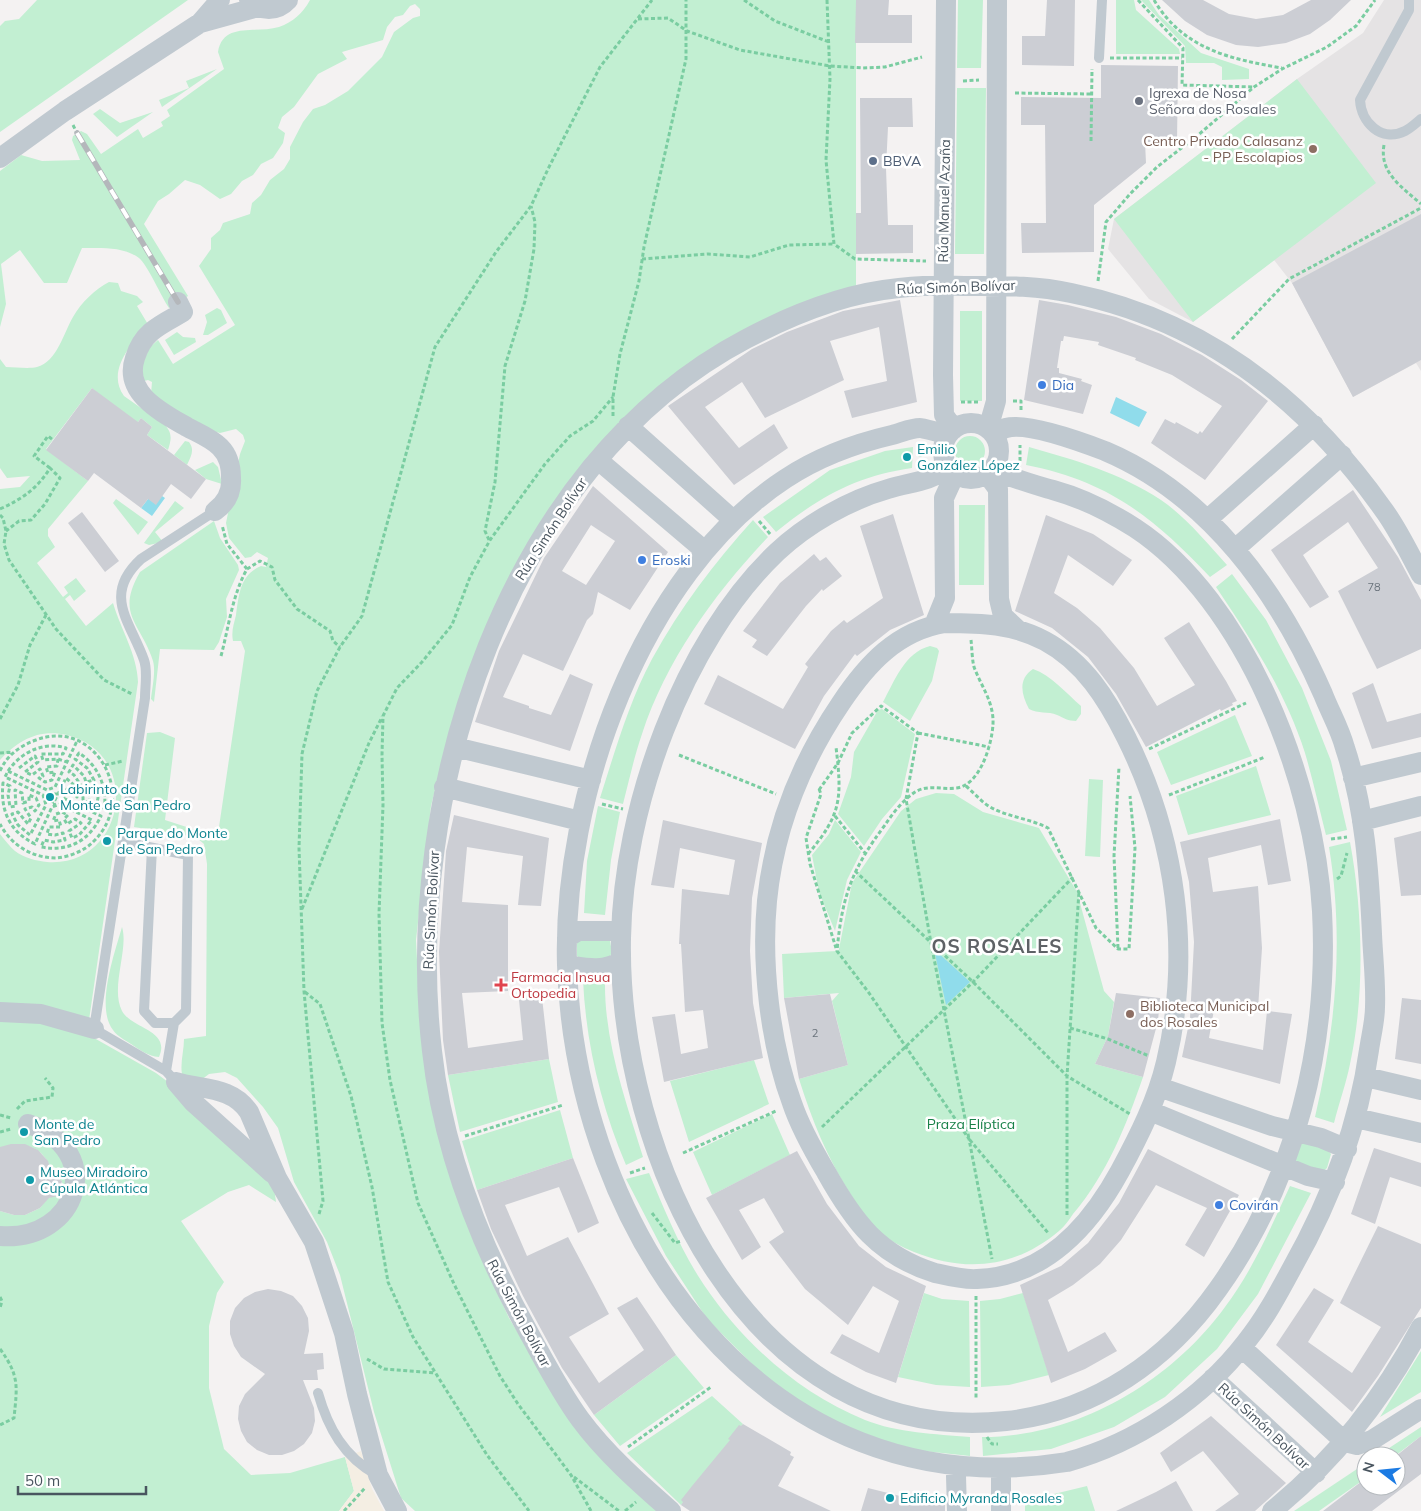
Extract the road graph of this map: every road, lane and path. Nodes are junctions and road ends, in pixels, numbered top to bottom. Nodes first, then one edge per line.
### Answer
1 (220, 0) edge
2 (288, 0) edge
3 (652, 0) edge
4 (686, 0) edge
5 (744, 0) edge
6 (827, 0) edge
7 (946, 0) edge
8 (997, 0) edge
9 (1102, 0) edge
10 (1138, 0) edge
11 (1154, 0) edge
12 (1375, 0) edge
13 (1409, 0) edge
14 (254, 4) edge
15 (637, 19) junction
16 (200, 23) junction
17 (687, 31) junction
18 (829, 42) junction
19 (922, 57) dead end
20 (1099, 58) junction
21 (1182, 58) junction
22 (830, 66) junction
23 (1282, 69) junction
24 (984, 80) dead end
25 (955, 81) dead end
26 (1254, 87) junction
27 (1014, 93) dead end
28 (1092, 94) junction
29 (1421, 119) edge
30 (1386, 134) junction
31 (1092, 141) dead end
32 (0, 158) edge
33 (1421, 204) edge
34 (531, 206) junction
35 (1421, 208) edge
36 (834, 244) junction
37 (642, 258) junction
38 (922, 261) dead end
39 (943, 285) junction
40 (997, 285) junction
41 (1095, 299) junction
42 (178, 302) dead end
43 (1231, 340) dead end
44 (613, 397) junction
45 (956, 402) dead end
46 (985, 402) dead end
47 (1010, 402) dead end
48 (614, 404) dead end
49 (1021, 418) dead end
50 (1314, 424) junction
51 (628, 426) junction
52 (951, 432) junction
53 (991, 432) junction
54 (921, 439) dead end
55 (1021, 439) dead end
56 (54, 440) dead end
57 (1342, 455) junction
58 (598, 460) junction
59 (50, 468) junction
60 (920, 469) dead end
61 (1019, 469) dead end
62 (952, 471) junction
63 (990, 472) junction
64 (0, 509) edge
65 (216, 511) junction
66 (0, 515) edge
67 (753, 515) dead end
68 (732, 519) junction
69 (1208, 519) junction
70 (6, 531) junction
71 (775, 538) dead end
72 (490, 540) junction
73 (1235, 549) junction
74 (705, 551) junction
75 (247, 569) junction
76 (1421, 575) edge
77 (945, 598) junction
78 (998, 599) junction
79 (46, 616) junction
80 (934, 625) junction
81 (1018, 630) junction
82 (970, 634) dead end
83 (340, 648) junction
84 (221, 656) dead end
85 (145, 698) junction
86 (1246, 703) dead end
87 (383, 716) junction
88 (0, 719) edge
89 (918, 733) junction
90 (77, 742) junction
91 (455, 747) junction
92 (988, 747) junction
93 (1145, 751) dead end
94 (14, 752) junction
95 (0, 753) edge
96 (679, 755) dead end
97 (1265, 757) dead end
98 (58, 759) junction
99 (67, 762) junction
100 (838, 762) junction
101 (1421, 762) edge
102 (1119, 763) dead end
103 (19, 768) dead end
104 (0, 771) edge
105 (8, 771) junction
106 (1352, 778) junction
107 (591, 780) junction
108 (966, 786) junction
109 (444, 787) junction
110 (819, 790) junction
111 (1129, 792) dead end
112 (58, 794) junction
113 (811, 795) dead end
114 (780, 796) dead end
115 (1166, 796) dead end
116 (906, 800) junction
117 (54, 802) junction
118 (597, 802) dead end
119 (1421, 806) edge
120 (56, 807) junction
121 (626, 810) dead end
122 (835, 815) junction
123 (580, 821) junction
124 (0, 824) edge
125 (1358, 828) junction
126 (1325, 840) dead end
127 (124, 842) junction
128 (1352, 846) dead end
129 (152, 848) junction
130 (865, 853) junction
131 (808, 854) junction
132 (855, 871) junction
133 (1073, 877) junction
134 (1331, 884) dead end
135 (1079, 890) junction
136 (301, 910) junction
137 (621, 931) junction
138 (567, 938) junction
139 (931, 943) junction
140 (1118, 949) junction
141 (837, 951) junction
142 (621, 962) junction
143 (567, 965) junction
144 (973, 982) junction
145 (304, 992) junction
146 (945, 1009) junction
147 (0, 1012) edge
148 (174, 1023) junction
149 (1070, 1028) junction
150 (94, 1029) junction
151 (906, 1048) junction
152 (1145, 1055) dead end
153 (171, 1076) junction
154 (1067, 1076) junction
155 (1366, 1076) junction
156 (45, 1078) dead end
157 (1159, 1087) junction
158 (1421, 1090) edge
159 (563, 1105) dead end
160 (782, 1108) dead end
161 (1143, 1114) junction
162 (1356, 1118) junction
163 (20, 1121) joint
164 (1295, 1132) junction
165 (815, 1133) dead end
166 (1421, 1133) edge
167 (459, 1138) dead end
168 (969, 1139) junction
169 (1347, 1149) junction
170 (683, 1153) dead end
171 (650, 1166) dead end
172 (1283, 1166) junction
173 (622, 1176) dead end
174 (277, 1178) junction
175 (1335, 1182) junction
176 (647, 1207) dead end
177 (1067, 1218) dead end
178 (305, 1225) junction
179 (0, 1236) edge
180 (684, 1240) dead end
181 (1054, 1240) dead end
182 (994, 1268) dead end
183 (976, 1292) dead end
184 (0, 1297) edge
185 (0, 1308) edge
186 (1421, 1327) edge
187 (1242, 1348) junction
188 (0, 1349) edge
189 (360, 1356) dead end
190 (435, 1373) junction
191 (1213, 1378) junction
192 (711, 1387) dead end
193 (318, 1393) dead end
194 (976, 1399) dead end
195 (1421, 1409) edge
196 (0, 1425) edge
197 (1346, 1442) junction
198 (622, 1452) dead end
199 (1316, 1473) junction
200 (1001, 1474) junction
201 (378, 1475) junction
202 (572, 1475) junction
203 (956, 1476) junction
204 (344, 1511) edge
205 (397, 1511) edge
206 (529, 1511) edge
207 (591, 1511) edge
208 (619, 1511) edge
209 (671, 1511) edge
210 (957, 1511) edge
211 (1001, 1511) edge
212 (1272, 1511) edge

1 - 16 street
2 - 14 street
3 - 15 path
4 - 17 path
5 - 18 path
6 - 18 path
7 - 39 street, Rúa Manuel Azaña
8 - 40 street
9 - 20 lane
10 - 21 path
11 - 23 path
12 - 23 path
13 - 30 lane
14 - 16 street
15 - 17 path
15 - 34 path
16 - 32 street
17 - 22 path
17 - 37 path
18 - 22 path
19 - 22 path
20 - 21 path
20 - 28 path
21 - 26 path
22 - 36 path
23 - 26 path
24 - 25 path
26 - 41 path
27 - 28 path
28 - 31 path
29 - 30 lane
30 - 33 path
34 - 72 path
34 - 83 path
35 - 43 path
36 - 37 path
36 - 38 path
37 - 44 path
39 - 40 street, Rúa Simón Bolívar
39 - 51 street, Rúa Simón Bolívar
39 - 52 street, Rúa Manuel Azaña
40 - 41 street, Rúa Simón Bolívar
40 - 53 street
41 - 50 street, Rúa Simón Bolívar
42 - 65 street
44 - 48 path
44 - 72 path
45 - 46 path
47 - 49 path
50 - 57 street, Rúa Simón Bolívar
50 - 69 street
51 - 58 street, Rúa Simón Bolívar
51 - 68 street
52 - 53 street
52 - 62 street
52 - 68 street
53 - 63 street
53 - 69 street
54 - 60 path
55 - 61 path
56 - 59 path
57 - 73 street
57 - 76 street, Rúa Simón Bolívar
58 - 74 street
58 - 91 street, Rúa Simón Bolívar
59 - 64 path
59 - 70 path
62 - 63 street
62 - 77 street
62 - 137 street
63 - 78 street
63 - 164 street
65 - 75 path
65 - 85 lane
66 - 70 path
67 - 71 path
68 - 74 street
69 - 73 street
70 - 79 path
72 - 87 path
73 - 106 street
74 - 107 street
75 - 83 path
75 - 84 path
77 - 78 street
77 - 80 street
78 - 81 street
79 - 85 path
79 - 88 path
80 - 81 street
80 - 161 street
81 - 157 street
82 - 92 path
83 - 136 path
85 - 127 lane
86 - 93 path
87 - 136 path
87 - 202 path
89 - 92 path
89 - 100 path
89 - 116 path
90 - 94 path
90 - 99 path
90 - 124 path
91 - 107 street
91 - 109 street, Rúa Simón Bolívar
92 - 108 path
94 - 95 path
94 - 104 path
96 - 114 path
97 - 115 path
98 - 99 path
98 - 103 path
98 - 105 path
99 - 105 path
100 - 110 path
100 - 122 path
101 - 106 street
102 - 140 path
105 - 120 path
106 - 125 street
107 - 123 street
108 - 116 path
108 - 133 path
109 - 123 street
109 - 209 street, Rúa Simón Bolívar
110 - 113 path
110 - 131 path
111 - 140 path
112 - 117 path
112 - 117 path
112 - 120 path
116 - 130 path
116 - 139 path
117 - 120 path
118 - 121 path
119 - 125 street
122 - 130 path
122 - 131 path
123 - 138 street
125 - 126 path
125 - 155 street
127 - 129 lane
127 - 150 lane
128 - 134 path
129 - 148 lane
129 - 148 lane
130 - 132 path
131 - 141 path
132 - 139 path
132 - 141 path
133 - 135 path
133 - 144 path
135 - 140 path
135 - 149 path
136 - 145 path
137 - 138 street
137 - 142 street
138 - 143 street
139 - 144 path
139 - 146 path
141 - 151 path
142 - 143 street
142 - 172 street
143 - 203 street
144 - 146 path
144 - 154 path
145 - 178 path
145 - 190 path
146 - 151 path
146 - 168 path
147 - 150 street
148 - 153 lane
149 - 152 path
149 - 154 path
150 - 153 lane
151 - 165 path
151 - 168 path
153 - 174 street
153 - 174 street
154 - 161 path
154 - 177 path
155 - 158 street
155 - 162 street
156 - 163 path
157 - 161 street
157 - 164 street
159 - 167 path
160 - 170 path
161 - 172 street
162 - 166 street
162 - 169 street
163 - 179 street
164 - 169 street
164 - 172 street
168 - 181 path
168 - 182 path
169 - 175 street
171 - 173 path
172 - 175 street
174 - 178 street
175 - 187 street
176 - 180 path
178 - 201 street
183 - 194 path
184 - 185 path
186 - 197 street, Rúa Simón Bolívar
187 - 191 street
187 - 197 street
188 - 196 path
189 - 190 path
190 - 206 path
191 - 199 street, Rúa Simón Bolívar
191 - 200 street
192 - 198 path
193 - 201 lane
195 - 197 street
197 - 199 street, Rúa Simón Bolívar
199 - 212 street, Rúa Simón Bolívar
200 - 203 street
200 - 211 street
201 - 204 path
201 - 205 street
202 - 207 path
202 - 208 path
203 - 210 street

